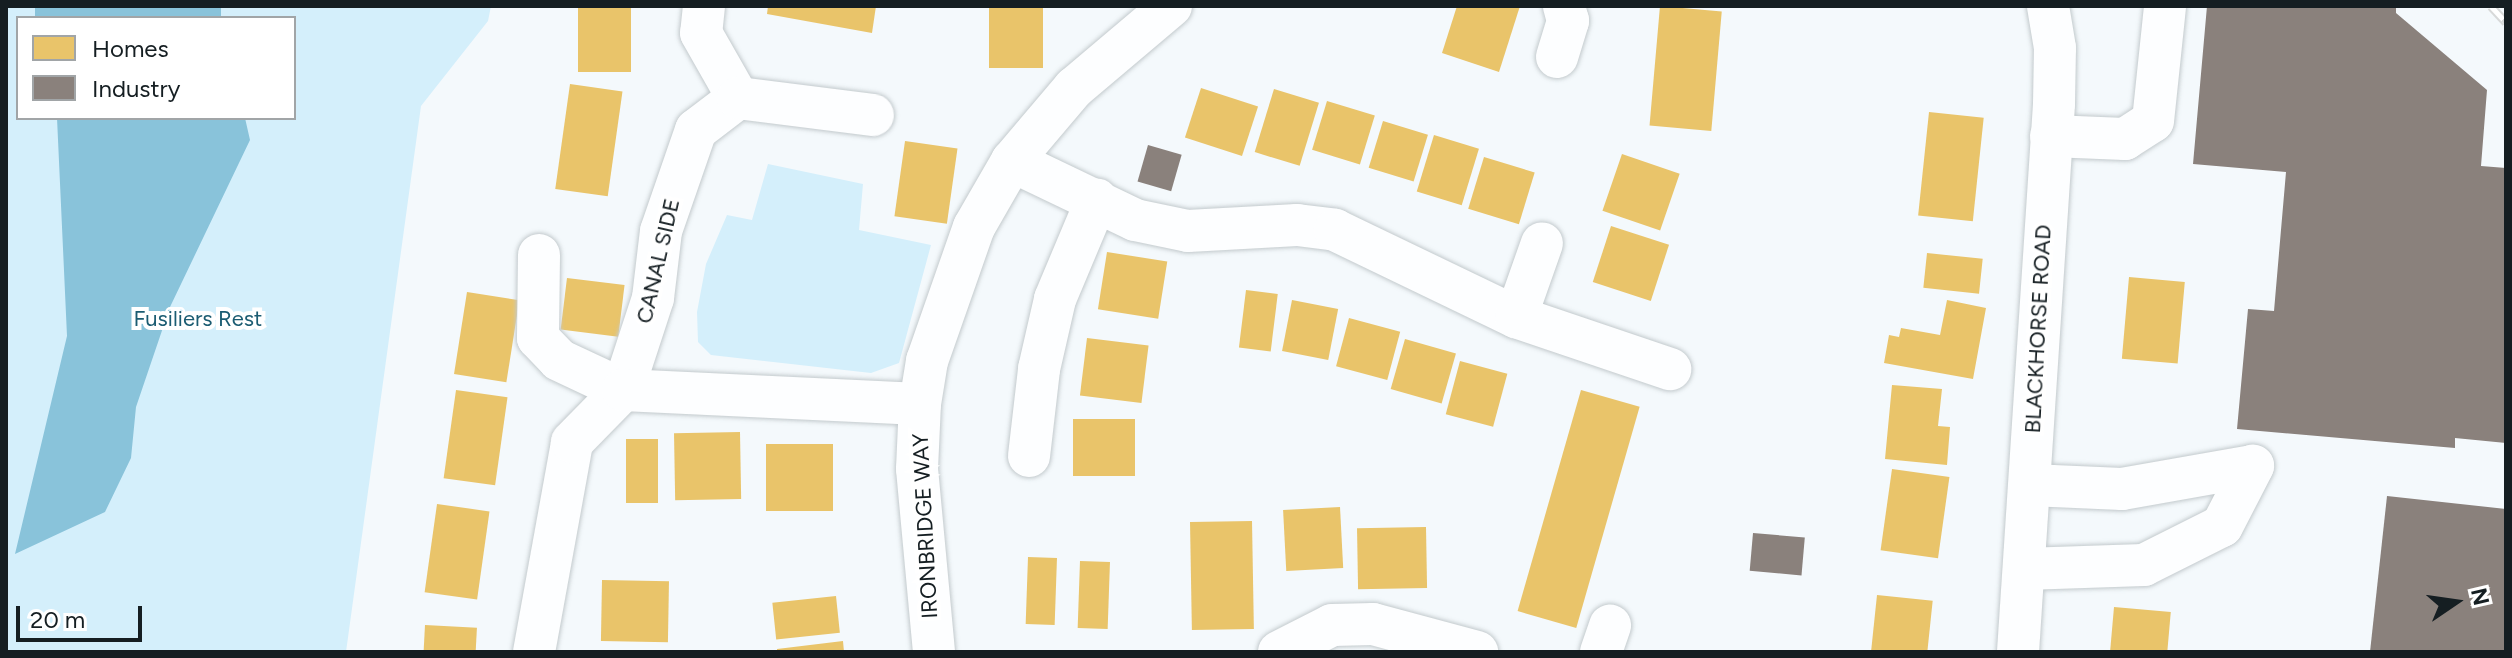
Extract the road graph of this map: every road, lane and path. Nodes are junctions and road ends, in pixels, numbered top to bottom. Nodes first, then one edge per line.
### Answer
1 (704, 6) edge
2 (1171, 6) edge
3 (1564, 6) edge
4 (2048, 6) edge
5 (2165, 6) edge
6 (1557, 57) dead end
7 (738, 98) junction
8 (873, 115) dead end
9 (2051, 136) junction
10 (1012, 161) junction
11 (1097, 199) junction
12 (1542, 243) dead end
13 (539, 255) dead end
14 (1516, 317) junction
15 (1670, 369) dead end
16 (623, 390) junction
17 (920, 404) junction
18 (1029, 456) dead end
19 (2030, 485) junction
20 (2024, 569) junction
21 (534, 652) edge
22 (934, 652) edge
23 (1279, 652) edge
24 (1477, 652) edge
25 (2018, 652) edge

1 - 7 street
2 - 10 street, IRONBRIDGE WAY
3 - 6 street
4 - 9 street, BLACKHORSE ROAD
5 - 9 street
7 - 8 street
7 - 16 street, CANAL SIDE
9 - 19 street, BLACKHORSE ROAD
10 - 11 street
10 - 17 street, IRONBRIDGE WAY
11 - 14 street
11 - 18 street
12 - 14 street
13 - 16 street
14 - 15 street
16 - 17 street
16 - 21 street, CANAL SIDE
17 - 22 street, IRONBRIDGE WAY
19 - 20 street, BLACKHORSE ROAD
19 - 20 street
20 - 25 street, BLACKHORSE ROAD
23 - 24 street

